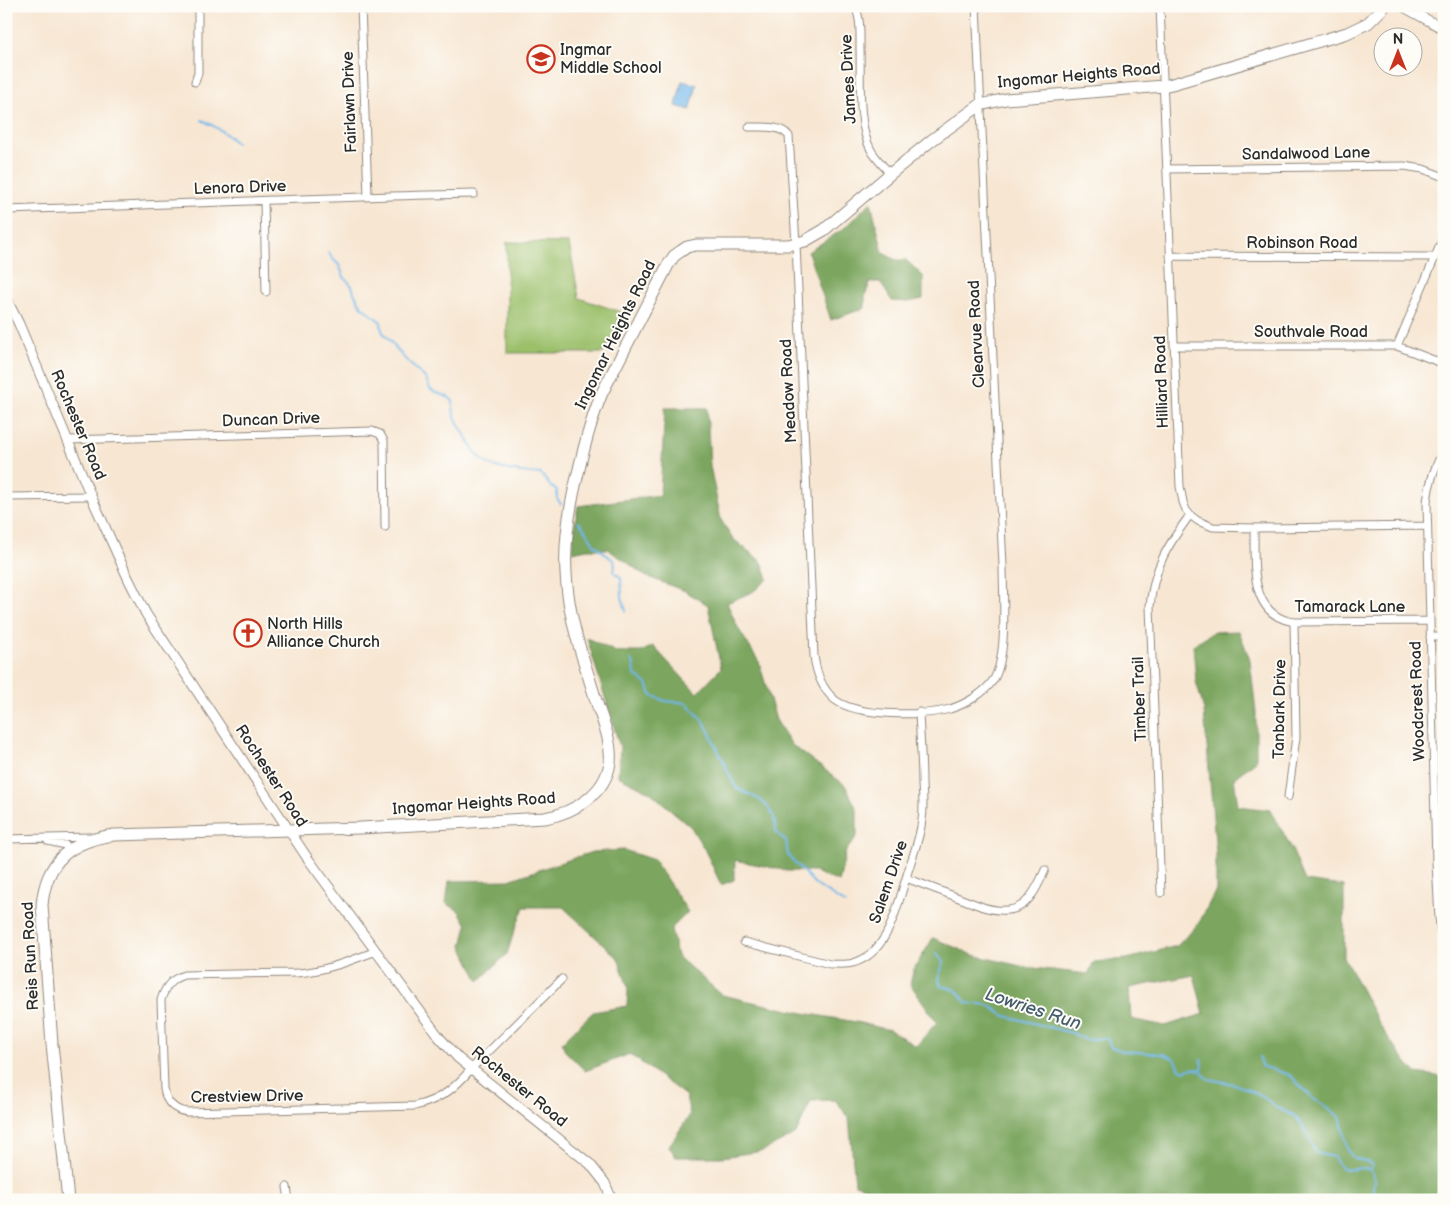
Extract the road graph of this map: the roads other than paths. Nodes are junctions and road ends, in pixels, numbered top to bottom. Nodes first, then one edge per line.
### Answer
1 (198, 6) edge
2 (361, 6) edge
3 (855, 6) edge
4 (976, 6) edge
5 (1160, 6) edge
6 (1385, 6) edge
7 (1402, 6) edge
8 (1444, 29) edge
9 (195, 82) dead end
10 (1163, 86) junction
11 (980, 105) junction
12 (750, 127) dead end
13 (1167, 169) junction
14 (890, 174) junction
15 (1444, 177) edge
16 (474, 194) dead end
17 (368, 196) junction
18 (264, 201) junction
19 (6, 210) edge
20 (1444, 236) edge
21 (796, 244) junction
22 (1170, 256) junction
23 (1434, 257) junction
24 (266, 292) dead end
25 (6, 298) edge
26 (1175, 346) junction
27 (1397, 346) junction
28 (1444, 364) edge
29 (68, 440) junction
30 (1444, 449) edge
31 (91, 496) junction
32 (6, 497) edge
33 (1190, 515) junction
34 (1427, 526) junction
35 (385, 527) dead end
36 (1254, 528) junction
37 (1430, 621) junction
38 (1294, 622) junction
39 (1444, 637) edge
40 (1430, 638) junction
41 (824, 686) joint
42 (919, 712) junction
43 (1288, 797) dead end
44 (289, 830) junction
45 (102, 837) junction
46 (36, 838) junction
47 (6, 839) edge
48 (71, 849) junction
49 (1045, 870) dead end
50 (906, 878) junction
51 (1161, 893) dead end
52 (744, 942) dead end
53 (376, 951) junction
54 (1444, 954) edge
55 (562, 979) dead end
56 (472, 1068) junction
57 (287, 1187) dead end
58 (68, 1200) edge
59 (289, 1200) edge
60 (612, 1200) edge

1 - 9 street
2 - 17 street, Fairlawn Drive
3 - 14 street, James Drive
4 - 11 street, Clearvue Road
5 - 10 street, Hilliard Road
6 - 10 main road, Ingomar Heights Road
7 - 8 street
10 - 11 main road, Ingomar Heights Road
10 - 13 street, Hilliard Road
11 - 14 main road, Ingomar Heights Road
11 - 42 street, Clearvue Road
12 - 21 street, Meadow Road
13 - 15 street, Sandalwood Lane
13 - 22 street, Hilliard Road
14 - 21 main road, Ingomar Heights Road
16 - 17 street, Lenora Drive
17 - 18 street, Lenora Drive
18 - 19 street, Lenora Drive
18 - 24 street
20 - 23 street
21 - 41 street, Meadow Road
21 - 44 main road, Ingomar Heights Road
22 - 23 street, Robinson Road
22 - 26 street, Hilliard Road
23 - 27 street
25 - 29 street, Rochester Road
26 - 27 street, Southvale Road
26 - 33 street, Hilliard Road
27 - 28 street, Southvale Road
29 - 31 street, Rochester Road
29 - 35 street, Duncan Drive
30 - 34 street, Woodcrest Road
31 - 32 street
31 - 44 street, Rochester Road
33 - 36 street
33 - 51 street, Timber Trail
34 - 36 street
34 - 37 street, Woodcrest Road
36 - 38 street, Tamarack Lane
37 - 38 street, Tamarack Lane
37 - 40 street, Woodcrest Road
38 - 43 street, Tanbark Drive
39 - 40 street
40 - 54 street, Woodcrest Road
41 - 42 street, Clearvue Road
42 - 50 street, Salem Drive
44 - 45 main road, Reis Run Road
44 - 53 street, Rochester Road
45 - 46 street
45 - 48 main road, Reis Run Road
46 - 47 street
46 - 48 street
48 - 58 main road, Reis Run Road
49 - 50 street
50 - 52 street, Salem Drive
53 - 56 street, Rochester Road
53 - 56 street, Crestview Drive
55 - 56 street
56 - 60 street, Rochester Road
57 - 59 street

